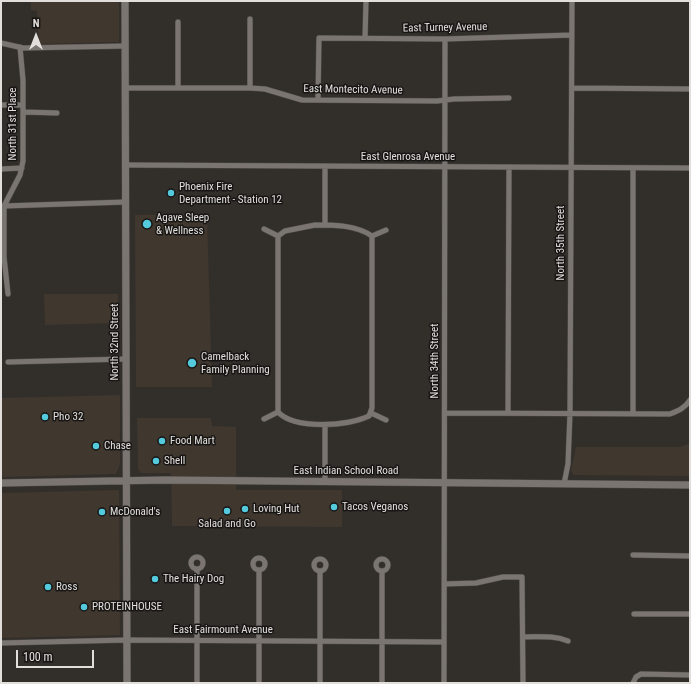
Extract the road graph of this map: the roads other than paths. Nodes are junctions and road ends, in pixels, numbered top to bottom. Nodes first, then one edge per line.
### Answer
1 (125, 1) edge
2 (366, 1) edge
3 (572, 1) edge
4 (250, 19) dead end
5 (178, 22) dead end
6 (572, 35) junction
7 (365, 38) junction
8 (445, 39) junction
9 (1, 43) edge
10 (126, 46) junction
11 (20, 47) junction
12 (126, 88) junction
13 (178, 88) junction
14 (250, 88) junction
15 (572, 88) junction
16 (690, 89) edge
17 (509, 98) dead end
18 (318, 100) junction
19 (444, 100) junction
20 (23, 105) junction
21 (1, 106) edge
22 (23, 112) junction
23 (57, 113) dead end
24 (126, 165) junction
25 (325, 166) junction
26 (444, 167) junction
27 (509, 167) junction
28 (22, 168) junction
29 (571, 168) junction
30 (633, 168) junction
31 (690, 168) edge
32 (1, 169) edge
33 (126, 202) junction
34 (4, 206) junction
35 (325, 225) junction
36 (264, 229) dead end
37 (386, 230) dead end
38 (278, 236) junction
39 (372, 236) junction
40 (8, 294) dead end
41 (126, 359) junction
42 (8, 362) dead end
43 (690, 400) edge
44 (278, 412) junction
45 (508, 412) junction
46 (371, 413) junction
47 (445, 413) junction
48 (570, 413) junction
49 (633, 414) junction
50 (264, 419) dead end
51 (386, 420) dead end
52 (325, 425) junction
53 (126, 480) junction
54 (325, 482) junction
55 (1, 483) edge
56 (444, 483) junction
57 (564, 484) junction
58 (690, 485) edge
59 (633, 555) dead end
60 (690, 556) edge
61 (197, 570) dead end
62 (259, 570) dead end
63 (320, 571) dead end
64 (382, 571) dead end
65 (444, 584) junction
66 (634, 614) dead end
67 (690, 614) edge
68 (523, 637) junction
69 (127, 640) junction
70 (197, 640) junction
71 (259, 641) junction
72 (320, 641) junction
73 (382, 641) junction
74 (568, 641) dead end
75 (444, 642) junction
76 (1, 643) edge
77 (690, 675) edge
78 (127, 683) edge
79 (197, 683) edge
80 (259, 683) edge
81 (320, 683) edge
82 (382, 683) edge
83 (444, 683) edge
84 (523, 683) edge
85 (633, 683) edge

1 - 10 main road, North 32nd Street
2 - 7 street
3 - 6 street, North 35th Street
4 - 14 street
5 - 13 street
6 - 8 street, East Turney Avenue
6 - 15 street, North 35th Street
7 - 8 street, East Turney Avenue
7 - 18 street, East Turney Avenue
8 - 19 street, North 34th Street
9 - 11 street
10 - 11 street
10 - 12 main road, North 32nd Street
11 - 20 street, North 31st Place
12 - 13 street, East Montecito Avenue
12 - 24 main road, North 32nd Street
13 - 14 street, East Montecito Avenue
14 - 18 street, East Montecito Avenue
15 - 16 street
15 - 29 street, North 35th Street
17 - 19 street, East Montecito Avenue
18 - 19 street, East Montecito Avenue
19 - 26 street, North 34th Street
20 - 21 street
20 - 22 street, North 31st Place
22 - 23 street
22 - 28 street, North 31st Place
24 - 25 street, East Glenrosa Avenue
24 - 33 main road, North 32nd Street
25 - 26 street, East Glenrosa Avenue
25 - 35 street
26 - 27 street, East Glenrosa Avenue
26 - 47 street, North 34th Street
27 - 29 street, East Glenrosa Avenue
27 - 45 street
28 - 32 street
28 - 34 street, North 31st Place
29 - 30 street, East Glenrosa Avenue
29 - 48 street, North 35th Street
30 - 31 street, East Glenrosa Avenue
30 - 49 street
33 - 34 street
33 - 41 main road, North 32nd Street
34 - 40 street, North 31st Place
35 - 38 street
35 - 39 street
36 - 38 street
37 - 39 street
38 - 44 street
39 - 46 street
41 - 42 street
41 - 53 main road, North 32nd Street
43 - 49 street
44 - 50 street
44 - 52 street
45 - 47 street
45 - 48 street
46 - 51 street
46 - 52 street
47 - 56 street, North 34th Street
48 - 49 street
48 - 57 street, North 35th Street
52 - 54 street
53 - 54 main road, East Indian School Road
53 - 55 main road, East Indian School Road
53 - 69 main road, North 32nd Street
54 - 56 main road, East Indian School Road
56 - 57 main road, East Indian School Road
56 - 65 street, North 34th Street
57 - 58 main road, East Indian School Road
59 - 60 street
61 - 70 street
62 - 71 street
63 - 72 street
64 - 73 street
65 - 68 street
65 - 75 street, North 34th Street
66 - 67 street
68 - 74 street
68 - 84 street
69 - 70 street, East Fairmount Avenue
69 - 76 street, East Fairmount Avenue
69 - 78 main road, North 32nd Street
70 - 71 street, East Fairmount Avenue
70 - 79 street
71 - 72 street, East Fairmount Avenue
71 - 80 street
72 - 73 street, East Fairmount Avenue
72 - 81 street
73 - 75 street, East Fairmount Avenue
73 - 82 street
75 - 83 street, North 34th Street
77 - 85 street

